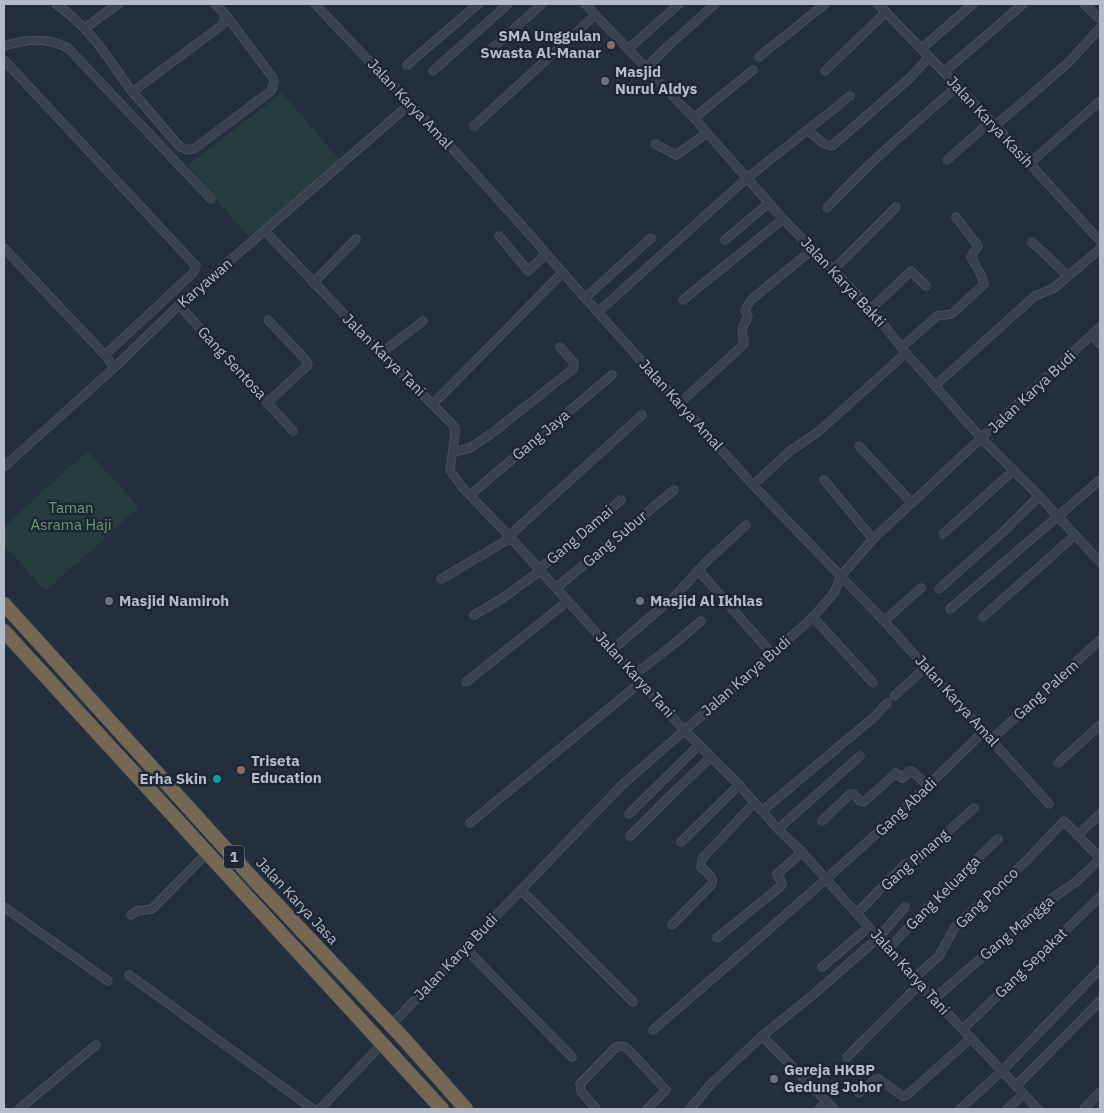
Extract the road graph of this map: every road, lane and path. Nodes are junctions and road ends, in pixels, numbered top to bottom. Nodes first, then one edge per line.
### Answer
1 (56, 4) edge
2 (118, 4) edge
3 (215, 4) edge
4 (478, 4) edge
5 (508, 4) edge
6 (542, 4) edge
7 (585, 4) edge
8 (679, 4) edge
9 (715, 4) edge
10 (824, 4) edge
11 (973, 4) edge
12 (1023, 4) edge
13 (1084, 4) edge
14 (319, 5) edge
15 (883, 7) edge
16 (225, 14) junction
17 (595, 15) junction
18 (1100, 20) edge
19 (85, 28) junction
20 (1100, 28) edge
21 (4, 46) edge
22 (921, 48) junction
23 (628, 49) junction
24 (487, 53) dead end
25 (759, 57) dead end
26 (929, 58) junction
27 (4, 60) edge
28 (408, 65) dead end
29 (646, 68) junction
30 (753, 70) dead end
31 (433, 71) dead end
32 (825, 71) dead end
33 (944, 72) junction
34 (958, 86) junction
35 (130, 89) junction
36 (850, 96) dead end
37 (1100, 101) edge
38 (410, 104) junction
39 (694, 118) junction
40 (993, 124) junction
41 (474, 126) dead end
42 (808, 130) junction
43 (707, 133) junction
44 (655, 144) dead end
45 (947, 160) dead end
46 (1029, 164) junction
47 (746, 178) junction
48 (211, 199) dead end
49 (769, 203) junction
50 (827, 208) dead end
51 (896, 208) dead end
52 (956, 217) dead end
53 (783, 219) junction
54 (265, 231) junction
55 (499, 236) dead end
56 (651, 238) dead end
57 (356, 239) dead end
58 (725, 240) dead end
59 (1100, 241) edge
60 (1032, 242) dead end
61 (4, 248) edge
62 (813, 248) junction
63 (1100, 249) edge
64 (546, 254) junction
65 (833, 270) junction
66 (562, 272) junction
67 (1068, 276) junction
68 (313, 283) junction
69 (926, 286) dead end
70 (584, 298) junction
71 (683, 300) dead end
72 (179, 305) junction
73 (871, 309) junction
74 (598, 312) junction
75 (268, 320) dead end
76 (423, 321) dead end
77 (1100, 327) edge
78 (1092, 335) junction
79 (1100, 344) edge
80 (560, 347) dead end
81 (904, 350) junction
82 (381, 353) junction
83 (105, 355) junction
84 (114, 368) junction
85 (612, 375) dead end
86 (936, 386) junction
87 (267, 403) junction
88 (680, 403) junction
89 (433, 404) junction
90 (642, 415) dead end
91 (293, 431) dead end
92 (982, 438) junction
93 (859, 446) dead end
94 (453, 452) junction
95 (4, 467) edge
96 (1014, 470) junction
97 (824, 480) dead end
98 (1100, 480) edge
99 (753, 485) junction
100 (674, 490) dead end
101 (470, 495) junction
102 (1039, 496) junction
103 (621, 500) dead end
104 (912, 503) junction
105 (1058, 516) junction
106 (746, 525) dead end
107 (943, 534) dead end
108 (1074, 536) junction
109 (510, 537) junction
110 (873, 539) junction
111 (1100, 562) edge
112 (540, 570) junction
113 (698, 570) junction
114 (841, 576) junction
115 (441, 579) dead end
116 (556, 588) junction
117 (921, 588) dead end
118 (939, 589) dead end
119 (568, 601) junction
120 (4, 604) edge
121 (950, 609) dead end
122 (474, 615) dead end
123 (813, 617) junction
124 (983, 617) dead end
125 (701, 621) dead end
126 (884, 621) junction
127 (4, 631) edge
128 (1100, 640) edge
129 (612, 650) junction
130 (772, 654) junction
131 (926, 667) junction
132 (634, 675) junction
133 (466, 682) dead end
134 (641, 682) junction
135 (873, 683) dead end
136 (894, 696) dead end
137 (887, 703) dead end
138 (1100, 725) edge
139 (684, 730) junction
140 (983, 732) junction
141 (991, 740) junction
142 (699, 745) junction
143 (134, 749) junction
144 (860, 756) dead end
145 (712, 757) junction
146 (123, 760) junction
147 (1058, 763) dead end
148 (739, 785) junction
149 (929, 787) junction
150 (754, 803) junction
151 (1049, 804) dead end
152 (974, 808) dead end
153 (762, 811) junction
154 (629, 814) dead end
155 (1100, 814) edge
156 (822, 821) dead end
157 (470, 823) dead end
158 (778, 829) junction
159 (1078, 835) junction
160 (630, 836) dead end
161 (998, 839) dead end
162 (681, 842) dead end
163 (802, 852) junction
164 (207, 854) junction
165 (1100, 858) edge
166 (827, 879) junction
167 (521, 890) junction
168 (1100, 898) edge
169 (4, 907) edge
170 (904, 907) dead end
171 (857, 913) junction
172 (131, 915) dead end
173 (672, 925) dead end
174 (869, 927) junction
175 (879, 937) junction
176 (718, 938) dead end
177 (464, 947) junction
178 (889, 948) junction
179 (822, 967) dead end
180 (1100, 969) edge
181 (129, 975) dead end
182 (108, 981) dead end
183 (917, 981) junction
184 (934, 999) junction
185 (1100, 1001) edge
186 (633, 1002) dead end
187 (391, 1024) junction
188 (963, 1029) junction
189 (652, 1030) dead end
190 (762, 1036) junction
191 (971, 1038) junction
192 (382, 1044) junction
193 (96, 1045) dead end
194 (572, 1057) dead end
195 (846, 1057) dead end
196 (1002, 1071) junction
197 (1016, 1086) junction
198 (1100, 1092) edge
199 (859, 1093) dead end
200 (1024, 1094) junction
201 (827, 1102) junction
202 (591, 1107) edge
203 (19, 1109) edge
204 (313, 1109) edge
205 (320, 1109) edge
206 (442, 1109) edge
207 (466, 1109) edge
208 (647, 1109) edge
209 (690, 1109) edge
210 (819, 1109) edge
211 (834, 1109) edge
212 (960, 1109) edge
213 (1007, 1109) edge
214 (1038, 1109) edge
215 (1084, 1109) edge

1 - 19 street
2 - 19 street
3 - 16 street
4 - 28 street
5 - 31 street
6 - 24 street
7 - 17 street, Jalan Karya Bakti
8 - 23 street
9 - 29 street
10 - 25 street
11 - 22 street
12 - 33 street
13 - 18 street
14 - 38 street, Jalan Karya Amal
15 - 22 street, Jalan Karya Kasih
15 - 32 street
16 - 35 street
16 - 35 street
17 - 23 street, Jalan Karya Bakti
17 - 41 street
19 - 35 street
20 - 40 street
21 - 48 street
22 - 26 street, Jalan Karya Kasih
23 - 29 street, Jalan Karya Bakti
26 - 33 street, Jalan Karya Kasih
26 - 42 street
27 - 83 street
29 - 39 street, Jalan Karya Bakti
30 - 39 street
33 - 34 street, Jalan Karya Kasih
34 - 40 street, Jalan Karya Kasih
34 - 50 street
36 - 42 street
37 - 46 street
38 - 54 street, Karyawan
38 - 64 street, Jalan Karya Amal
39 - 43 street, Jalan Karya Bakti
40 - 45 street
40 - 46 street, Jalan Karya Kasih
42 - 47 street
43 - 44 street
43 - 47 street, Jalan Karya Bakti
46 - 59 street, Jalan Karya Kasih
47 - 49 street, Jalan Karya Bakti
47 - 74 street
49 - 53 street, Jalan Karya Bakti
49 - 58 street
51 - 65 street
52 - 81 street
53 - 62 street, Jalan Karya Bakti
53 - 71 street
54 - 68 street, Jalan Karya Tani
54 - 72 street, Karyawan
55 - 64 street
56 - 70 street
57 - 68 street
60 - 67 street
61 - 83 street
62 - 65 street, Jalan Karya Bakti
62 - 88 street
63 - 67 street
64 - 66 street, Jalan Karya Amal
65 - 73 street, Jalan Karya Bakti
66 - 70 street, Jalan Karya Amal
66 - 89 street
67 - 86 street
68 - 82 street, Jalan Karya Tani
69 - 73 street
70 - 74 street, Jalan Karya Amal
72 - 84 street, Karyawan
72 - 87 street, Gang Sentosa
73 - 81 street, Jalan Karya Bakti
74 - 88 street, Jalan Karya Amal
75 - 87 street, Gang Sentosa
76 - 82 street
77 - 78 street, Jalan Karya Budi
78 - 79 street
78 - 92 street, Jalan Karya Budi
80 - 94 street
81 - 86 street, Jalan Karya Bakti
81 - 99 street
82 - 89 street, Jalan Karya Tani
83 - 84 street
84 - 95 street, Karyawan
85 - 101 street, Gang Jaya
86 - 92 street, Jalan Karya Bakti
87 - 91 street
88 - 99 street, Jalan Karya Amal
89 - 94 street, Jalan Karya Tani
90 - 109 street
92 - 96 street, Jalan Karya Bakti
92 - 104 street, Jalan Karya Budi
93 - 104 street
94 - 101 street, Jalan Karya Tani
96 - 102 street, Jalan Karya Bakti
96 - 107 street
97 - 110 street
98 - 105 street
99 - 114 street, Jalan Karya Amal
100 - 116 street, Gang Subur
101 - 109 street, Jalan Karya Tani
102 - 105 street, Jalan Karya Bakti
102 - 118 street
103 - 112 street, Gang Damai
104 - 110 street, Jalan Karya Budi
105 - 108 street, Jalan Karya Bakti
105 - 121 street
106 - 113 street
108 - 111 street, Jalan Karya Bakti
108 - 124 street
109 - 112 street, Jalan Karya Tani
109 - 115 street
110 - 114 street, Jalan Karya Budi
112 - 116 street, Jalan Karya Tani
112 - 122 street, Gang Damai
113 - 129 street
113 - 130 street
114 - 123 street, Jalan Karya Budi
114 - 126 street, Jalan Karya Amal
116 - 119 street, Jalan Karya Tani
117 - 126 street
119 - 129 street, Jalan Karya Tani
119 - 133 street
120 - 143 highway, Jalan Karya Jasa / 1
123 - 130 street, Jalan Karya Budi
123 - 135 street
125 - 132 street
126 - 131 street, Jalan Karya Amal
127 - 146 highway, 1
128 - 141 street, Gang Palem
129 - 132 street, Jalan Karya Tani
130 - 139 street, Jalan Karya Budi
131 - 136 street
131 - 140 street, Jalan Karya Amal
132 - 134 street, Jalan Karya Tani
134 - 139 street, Jalan Karya Tani
134 - 157 street
137 - 153 street
138 - 147 street
139 - 142 street, Jalan Karya Tani
139 - 167 street, Jalan Karya Budi
140 - 141 street, Jalan Karya Amal
140 - 149 street, Gang Abadi
141 - 151 street, Jalan Karya Amal
142 - 145 street, Jalan Karya Tani
142 - 154 street
143 - 146 highway
143 - 187 highway, Jalan Karya Jasa / 1
144 - 158 street
145 - 148 street, Jalan Karya Tani
145 - 160 street
146 - 164 highway, 1
148 - 150 street, Jalan Karya Tani
148 - 162 street
149 - 156 street
149 - 166 street, Gang Abadi
150 - 153 street, Jalan Karya Tani
150 - 173 street
152 - 171 street, Gang Pinang
153 - 158 street, Jalan Karya Tani
155 - 159 street
158 - 163 street, Jalan Karya Tani
159 - 165 street
159 - 183 street, Gang Ponco
161 - 178 street, Gang Keluarga
163 - 166 street, Jalan Karya Tani
163 - 176 street
164 - 172 street
164 - 192 highway, 1
165 - 184 street, Gang Mangga
166 - 171 street, Jalan Karya Tani
166 - 189 street, Gang Abadi
167 - 177 street, Jalan Karya Budi
167 - 186 street
168 - 188 street, Gang Sepakat
169 - 182 street
170 - 175 street
171 - 174 street, Jalan Karya Tani
174 - 175 street, Jalan Karya Tani
174 - 179 street
175 - 178 street, Jalan Karya Tani
175 - 190 street
177 - 187 street, Jalan Karya Budi
177 - 194 street
178 - 183 street, Jalan Karya Tani
180 - 196 street
181 - 204 street
183 - 184 street, Jalan Karya Tani
183 - 195 street, Gang Ponco
184 - 188 street, Jalan Karya Tani
185 - 197 street
187 - 207 highway, Jalan Karya Jasa / 1
188 - 191 street, Jalan Karya Tani
190 - 201 street
190 - 209 street
191 - 196 street, Jalan Karya Tani
191 - 199 street
192 - 205 street
192 - 206 highway, 1
193 - 203 street
196 - 197 street, Jalan Karya Tani
196 - 212 street
197 - 200 street, Jalan Karya Tani
198 - 215 street
200 - 213 street
200 - 214 street, Jalan Karya Tani
201 - 210 street
201 - 211 street
202 - 208 street

